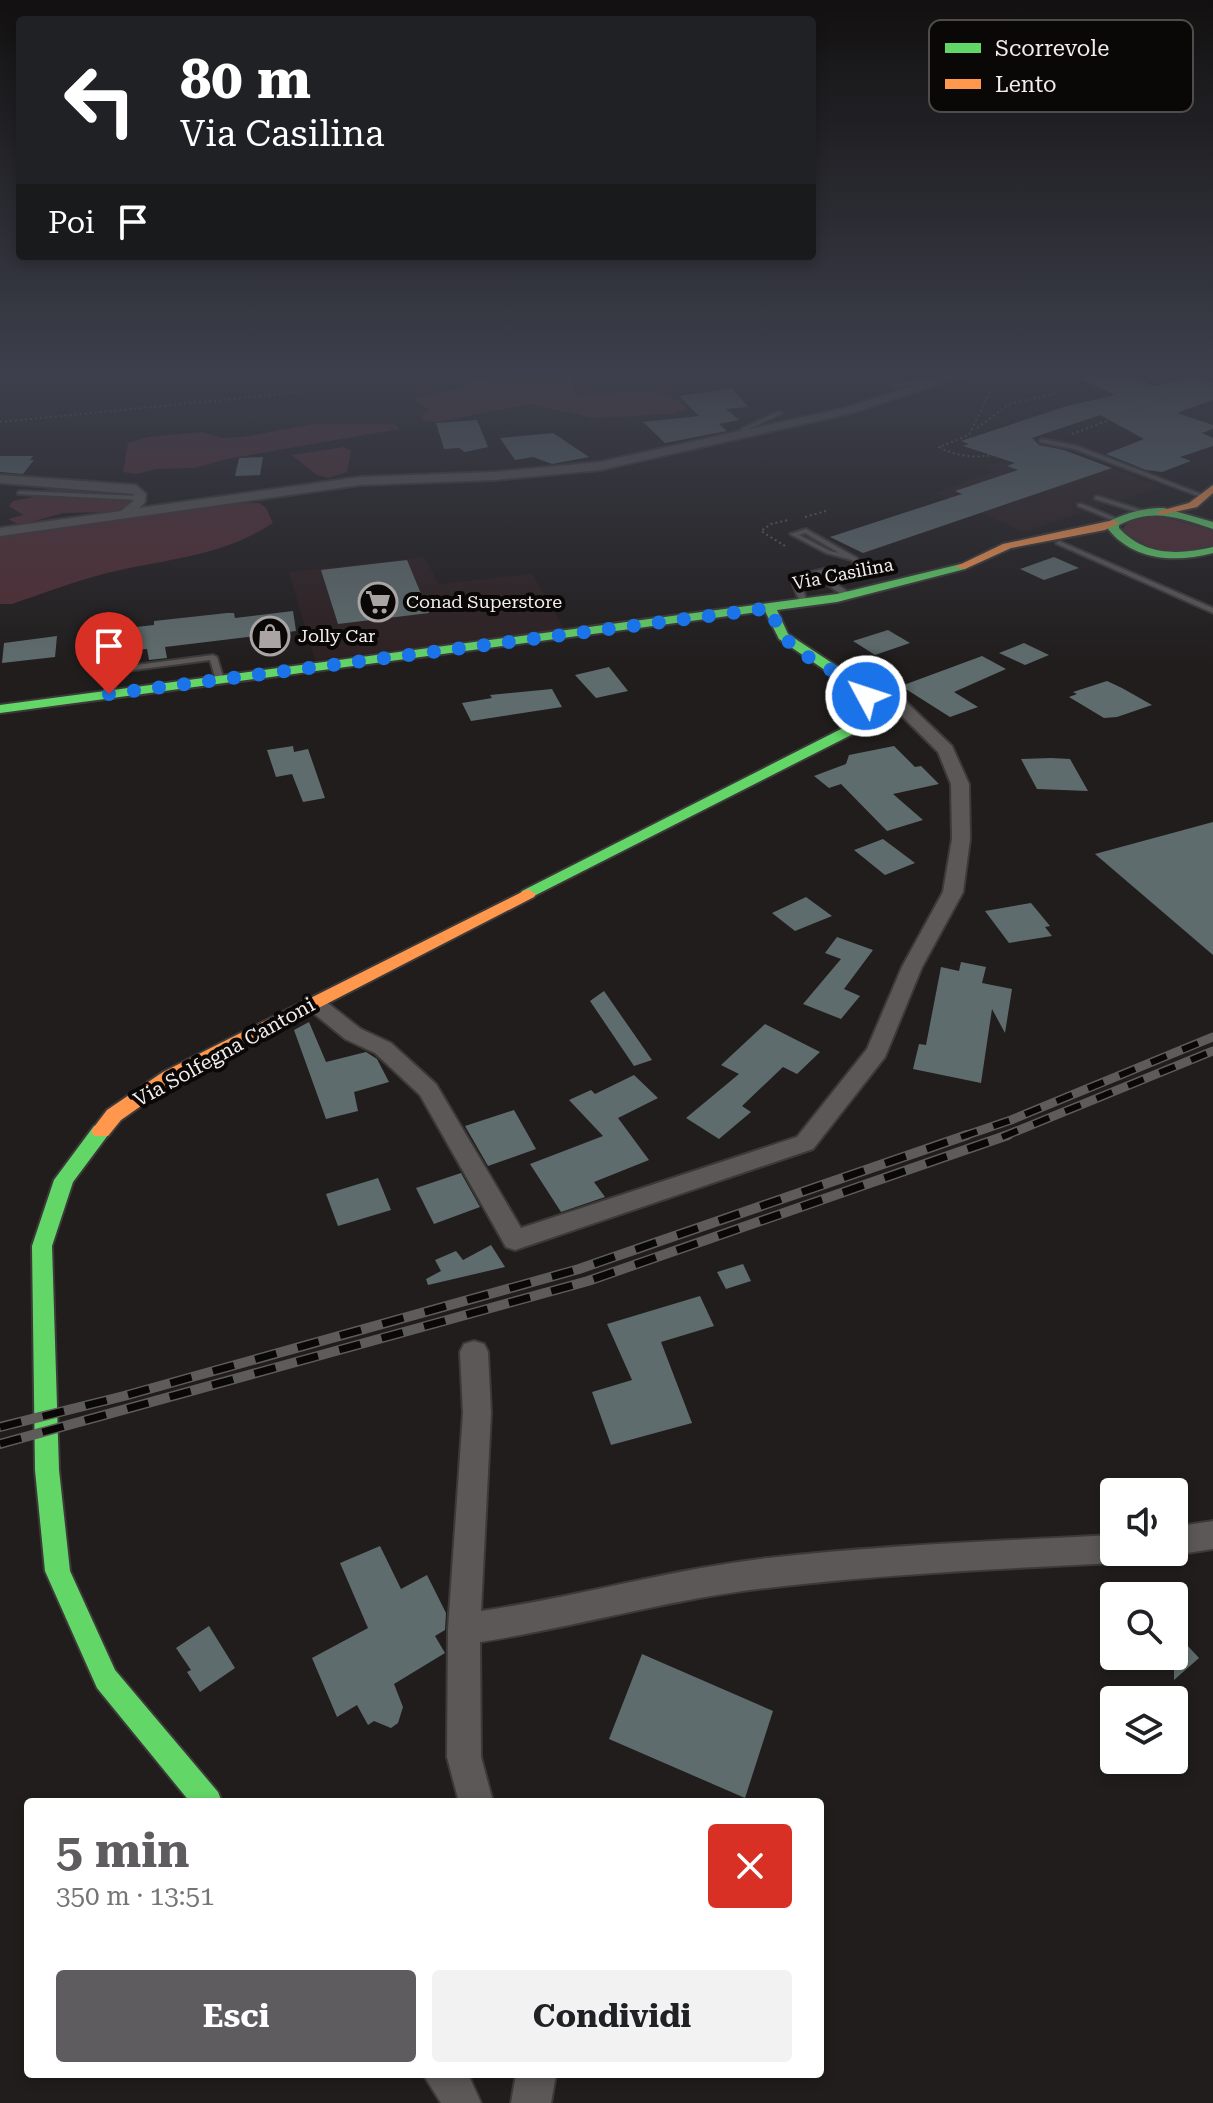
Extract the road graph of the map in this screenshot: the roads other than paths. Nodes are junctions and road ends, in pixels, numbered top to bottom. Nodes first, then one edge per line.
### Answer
1 (569, 470) edge
2 (1122, 470) edge
3 (0, 479) edge
4 (20, 493) dead end
5 (140, 498) junction
6 (1097, 498) dead end
7 (1080, 505) dead end
8 (1210, 508) edge
9 (1151, 512) junction
10 (126, 513) junction
11 (1115, 522) junction
12 (0, 532) edge
13 (1124, 542) junction
14 (1059, 543) junction
15 (1213, 550) edge
16 (1176, 555) junction
17 (855, 559) junction
18 (980, 562) junction
19 (859, 567) dead end
20 (1208, 572) dead end
21 (848, 595) junction
22 (804, 603) junction
23 (770, 608) junction
24 (1213, 611) edge
25 (866, 696) junction
26 (0, 709) edge
27 (313, 1002) junction
28 (474, 1352) dead end
29 (1213, 1535) edge
30 (1188, 1539) edge
31 (1100, 1550) edge
32 (464, 1629) junction
33 (205, 1798) edge
34 (475, 1798) edge
35 (446, 2078) edge
36 (535, 2078) edge
37 (461, 2103) edge
38 (531, 2103) edge

1 - 10 street
2 - 8 lane
3 - 5 street
4 - 5 lane
5 - 10 street
6 - 9 lane
7 - 11 lane
8 - 9 main road
9 - 11 main road, Via Casilina
10 - 12 street
11 - 13 main road
11 - 18 main road, Via Casilina
13 - 14 main road
13 - 16 main road
14 - 18 main road
14 - 24 lane
15 - 16 main road
16 - 20 main road
17 - 17 lane
17 - 19 lane
18 - 21 main road, Via Casilina
21 - 22 main road, Via Casilina
21 - 22 lane
22 - 23 main road, Via Casilina
23 - 25 main road
23 - 26 main road, Via Casilina
25 - 27 main road, Via Solfegna Cantoni
25 - 27 street
27 - 33 main road, Via Solfegna Cantoni
28 - 32 street
29 - 30 street
31 - 32 street
32 - 34 street
35 - 37 street
36 - 38 street

